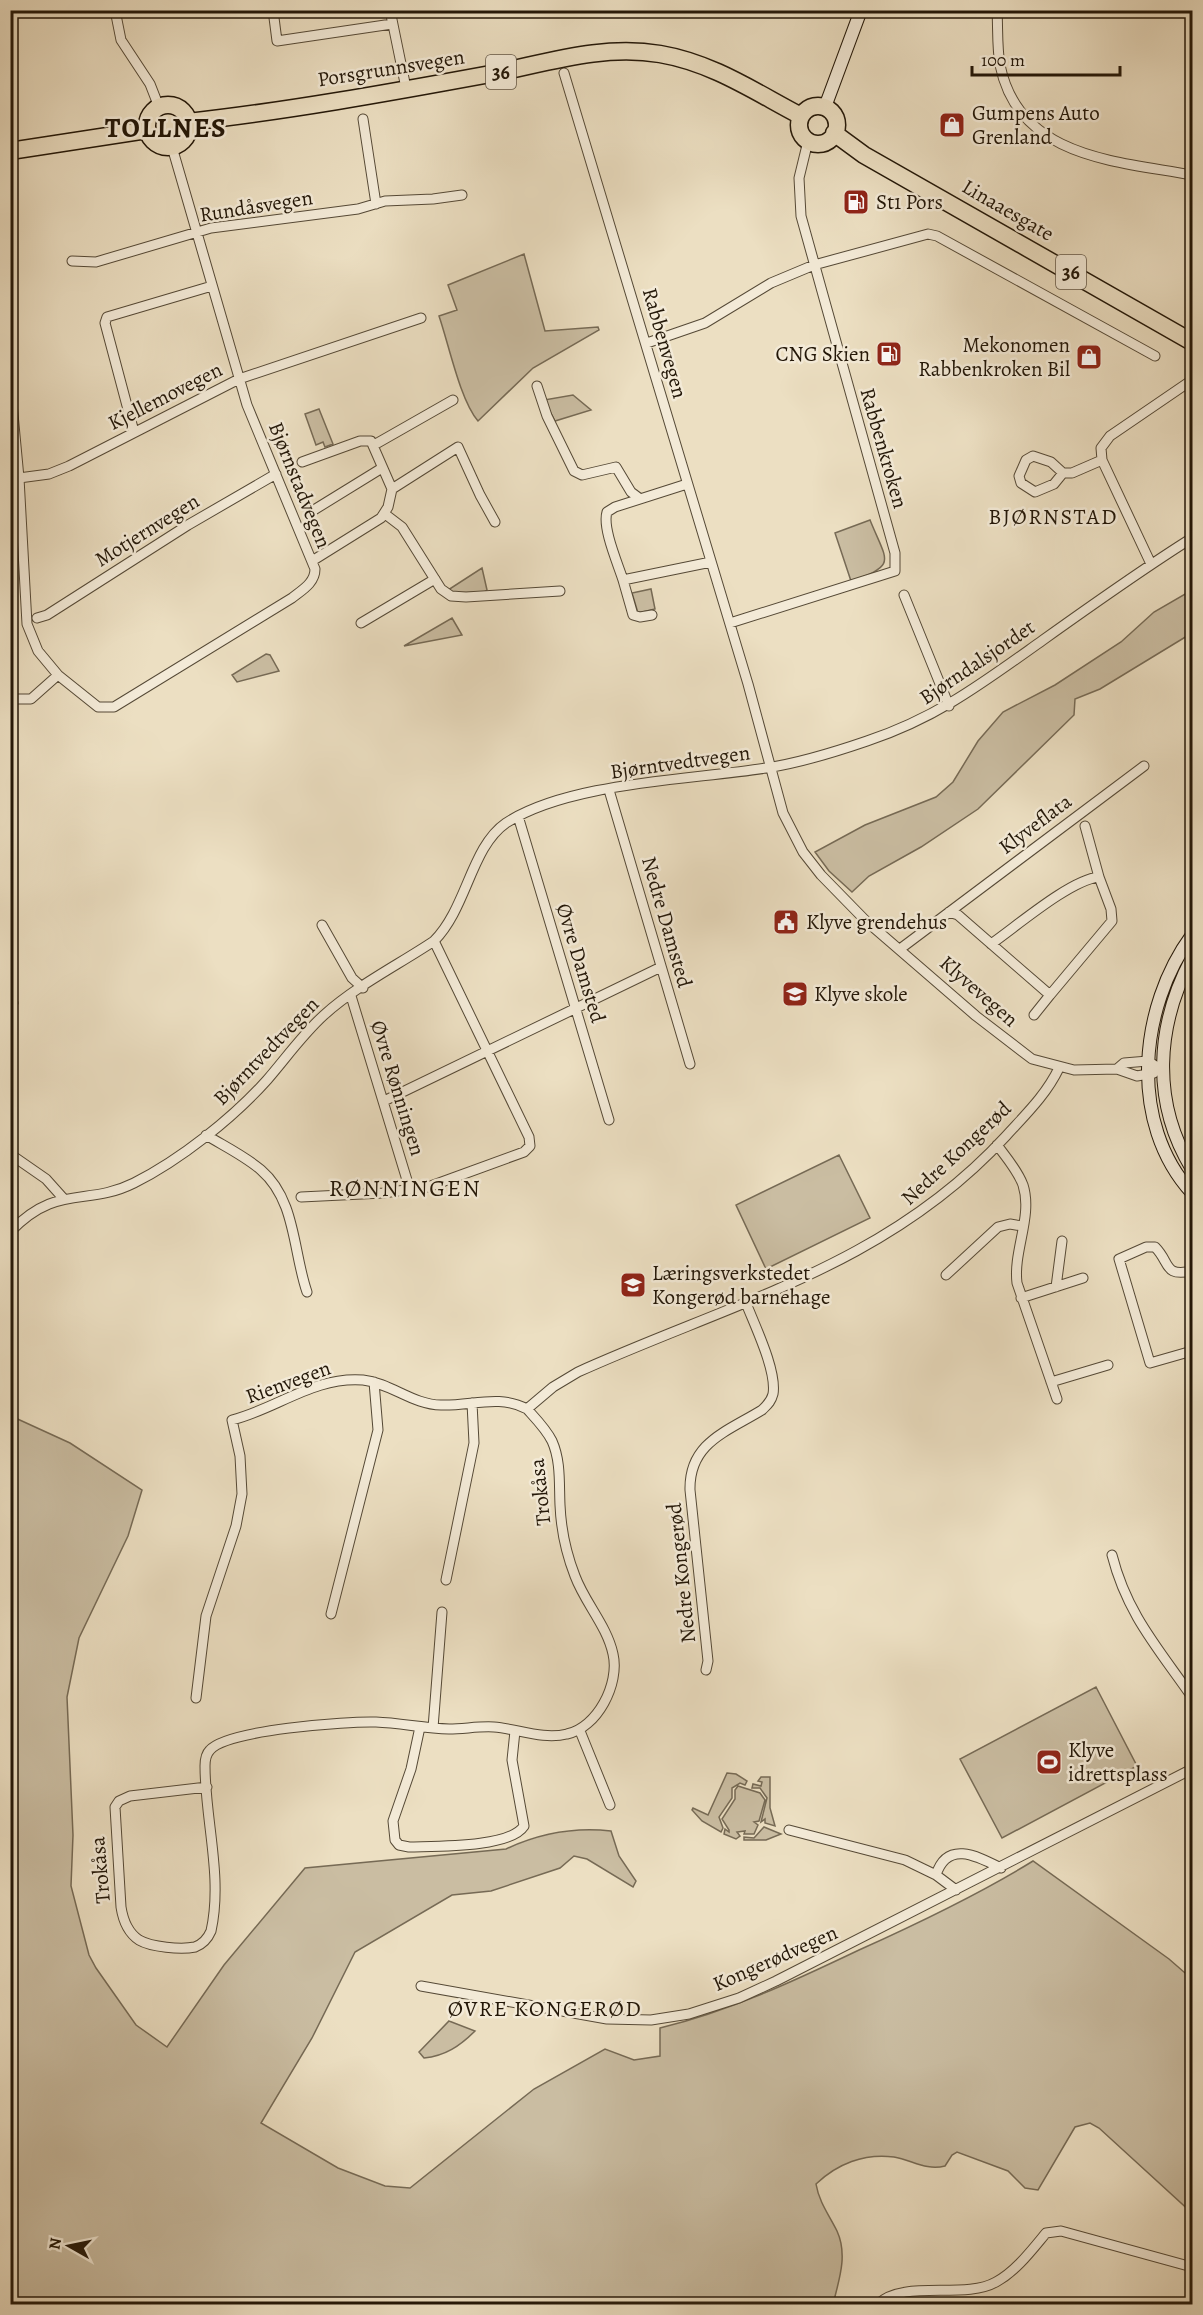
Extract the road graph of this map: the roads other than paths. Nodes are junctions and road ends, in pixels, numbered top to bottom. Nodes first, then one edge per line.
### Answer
1 (115, 10) edge
2 (273, 10) edge
3 (390, 10) edge
4 (861, 10) edge
5 (997, 10) edge
6 (392, 24) junction
7 (564, 73) dead end
8 (406, 88) junction
9 (159, 107) junction
10 (825, 107) junction
11 (801, 116) junction
12 (363, 119) dead end
13 (188, 122) junction
14 (147, 130) junction
15 (834, 133) junction
16 (808, 141) junction
17 (172, 147) junction
18 (10, 151) edge
19 (1192, 175) edge
20 (462, 195) dead end
21 (376, 204) junction
22 (196, 233) junction
23 (72, 261) dead end
24 (814, 265) junction
25 (212, 286) junction
26 (421, 318) dead end
27 (1192, 342) edge
28 (647, 343) junction
29 (1155, 356) dead end
30 (239, 379) junction
31 (1192, 380) edge
32 (10, 382) edge
33 (537, 386) dead end
34 (453, 400) dead end
35 (134, 432) junction
36 (13, 439) edge
37 (374, 445) junction
38 (1102, 460) junction
39 (302, 462) dead end
40 (382, 468) junction
41 (1063, 473) junction
42 (276, 474) junction
43 (19, 478) junction
44 (687, 484) junction
45 (392, 489) junction
46 (639, 498) junction
47 (309, 513) dead end
48 (385, 514) junction
49 (21, 522) junction
50 (495, 522) dead end
51 (10, 525) edge
52 (1192, 538) edge
53 (312, 561) junction
54 (711, 562) junction
55 (1151, 564) junction
56 (435, 579) junction
57 (623, 580) junction
58 (560, 591) dead end
59 (904, 595) dead end
60 (652, 615) dead end
61 (37, 618) dead end
62 (361, 623) dead end
63 (730, 623) junction
64 (58, 675) junction
65 (10, 699) edge
66 (949, 706) junction
67 (1144, 766) dead end
68 (772, 768) junction
69 (609, 790) junction
70 (518, 816) junction
71 (1085, 826) dead end
72 (1100, 878) junction
73 (949, 912) junction
74 (322, 925) dead end
75 (1192, 934) edge
76 (434, 941) junction
77 (991, 944) junction
78 (900, 949) junction
79 (1192, 958) edge
80 (661, 967) junction
81 (363, 988) junction
82 (1050, 995) junction
83 (351, 996) junction
84 (575, 1008) junction
85 (1034, 1015) dead end
86 (488, 1051) junction
87 (1148, 1061) junction
88 (690, 1064) dead end
89 (1059, 1068) junction
90 (1117, 1069) junction
91 (1162, 1070) junction
92 (1148, 1075) junction
93 (384, 1101) junction
94 (609, 1120) dead end
95 (206, 1135) junction
96 (997, 1145) junction
97 (10, 1154) edge
98 (1192, 1169) edge
99 (410, 1190) junction
100 (1192, 1193) edge
101 (301, 1197) dead end
102 (63, 1198) junction
103 (1022, 1226) junction
104 (10, 1232) edge
105 (1062, 1241) dead end
106 (1192, 1271) edge
107 (946, 1275) dead end
108 (1083, 1278) dead end
109 (1056, 1287) junction
110 (307, 1292) dead end
111 (1021, 1298) junction
112 (746, 1303) junction
113 (1192, 1351) edge
114 (1108, 1365) dead end
115 (374, 1382) junction
116 (1051, 1382) junction
117 (1058, 1399) dead end
118 (472, 1402) junction
119 (527, 1409) junction
120 (1113, 1555) dead end
121 (446, 1580) dead end
122 (442, 1612) dead end
123 (331, 1614) dead end
124 (706, 1670) dead end
125 (1192, 1696) edge
126 (196, 1698) dead end
127 (420, 1727) junction
128 (433, 1728) junction
129 (514, 1731) junction
130 (580, 1731) junction
131 (1192, 1769) edge
132 (207, 1787) junction
133 (610, 1804) dead end
134 (789, 1830) dead end
135 (1001, 1868) junction
136 (936, 1875) junction
137 (956, 1890) junction
138 (421, 1986) dead end
139 (1192, 2267) edge
140 (878, 2304) edge

1 - 9 street
2 - 6 street
3 - 6 street
4 - 10 main road
5 - 19 street
6 - 8 street
7 - 28 street, Rabbenvegen
8 - 11 highway, Porsgrunnsvegen / 36
8 - 13 highway, Porsgrunnsvegen / 36
9 - 13 highway
9 - 14 highway
10 - 11 highway
10 - 15 highway
11 - 16 highway
12 - 21 street
13 - 17 highway
14 - 17 highway
14 - 18 highway
15 - 16 highway
15 - 27 highway, Linaaesgate / 36
16 - 24 street, Rabbenkroken
17 - 22 street, Bjørnstadvegen
20 - 21 street, Rundåsvegen
21 - 22 street, Rundåsvegen
22 - 23 street, Rundåsvegen
22 - 25 street, Bjørnstadvegen
24 - 28 street
24 - 29 street
24 - 63 street, Rabbenkroken
25 - 30 street, Bjørnstadvegen
25 - 35 street
26 - 30 street, Kjellemovegen
28 - 44 street, Rabbenvegen
30 - 35 street, Kjellemovegen
30 - 42 street, Bjørnstadvegen
31 - 38 street
32 - 36 street
33 - 46 street
34 - 37 street
35 - 43 street, Kjellemovegen
36 - 43 street
37 - 39 street
37 - 40 street
38 - 41 street
38 - 55 street
40 - 45 street
40 - 47 street
41 - 41 street
42 - 53 street, Bjørnstadvegen
42 - 61 street, Motjernvegen
43 - 49 street
44 - 46 street
44 - 54 street, Rabbenvegen
45 - 48 street
45 - 50 street
46 - 57 street
48 - 53 street
48 - 56 street
49 - 51 street
49 - 64 street
52 - 55 street, Bjørndalsjordet
53 - 64 street, Bjørnstadvegen
54 - 57 street
54 - 63 street, Rabbenvegen
55 - 66 street, Bjørndalsjordet
56 - 58 street
56 - 62 street
57 - 60 street
59 - 66 street
63 - 68 street, Rabbenvegen
64 - 65 street
66 - 68 street, Bjørndalsjordet
67 - 73 street, Klyveflata
68 - 69 street, Bjørntvedtvegen
68 - 78 street, Klyvevegen
69 - 70 street, Bjørntvedtvegen
69 - 80 street, Nedre Damsted
70 - 76 street, Bjørntvedtvegen
70 - 84 street, Øvre Damsted
71 - 72 street, Klyveflata
72 - 77 street
72 - 82 street, Klyveflata
73 - 77 street
73 - 78 street, Klyveflata
74 - 81 street
75 - 87 main road
76 - 81 street, Bjørntvedtvegen
76 - 86 street
77 - 82 street
78 - 89 street, Klyvevegen
79 - 91 main road
80 - 84 street
80 - 88 street, Nedre Damsted
81 - 83 street, Bjørntvedtvegen
82 - 85 street
83 - 93 street, Øvre Rønningen
83 - 95 street, Bjørntvedtvegen
84 - 86 street
84 - 94 street, Øvre Damsted
86 - 93 street
86 - 99 street
87 - 90 street, Klyvevegen
87 - 91 street
87 - 92 main road
89 - 90 street, Klyvevegen
89 - 96 street, Nedre Kongerød
90 - 92 street, Klyvevegen
91 - 92 street, Klyvevegen
91 - 98 main road
92 - 100 main road
93 - 99 street, Øvre Rønningen
95 - 102 street, Bjørntvedtvegen
95 - 110 street
96 - 103 street
96 - 112 street, Nedre Kongerød
97 - 102 street
99 - 101 street
102 - 104 street, Bjørntvedtvegen
103 - 107 street
103 - 111 street
105 - 109 street
106 - 113 street
108 - 109 street
109 - 111 street
111 - 116 street
112 - 119 street
112 - 124 street, Nedre Kongerød
114 - 116 street
115 - 118 street, Rienvegen
115 - 123 street
115 - 126 street, Rienvegen
116 - 117 street
118 - 119 street, Rienvegen
118 - 121 street
119 - 130 street, Trokåsa
120 - 125 street
122 - 128 street
127 - 128 street, Trokåsa
127 - 129 street
127 - 132 street, Trokåsa
128 - 129 street, Trokåsa
129 - 130 street, Trokåsa
130 - 133 street
131 - 135 street, Kongerødvegen
132 - 132 street, Trokåsa
134 - 136 street
135 - 136 street
135 - 137 street, Kongerødvegen
136 - 137 street
137 - 138 street, Kongerødvegen
139 - 140 street

